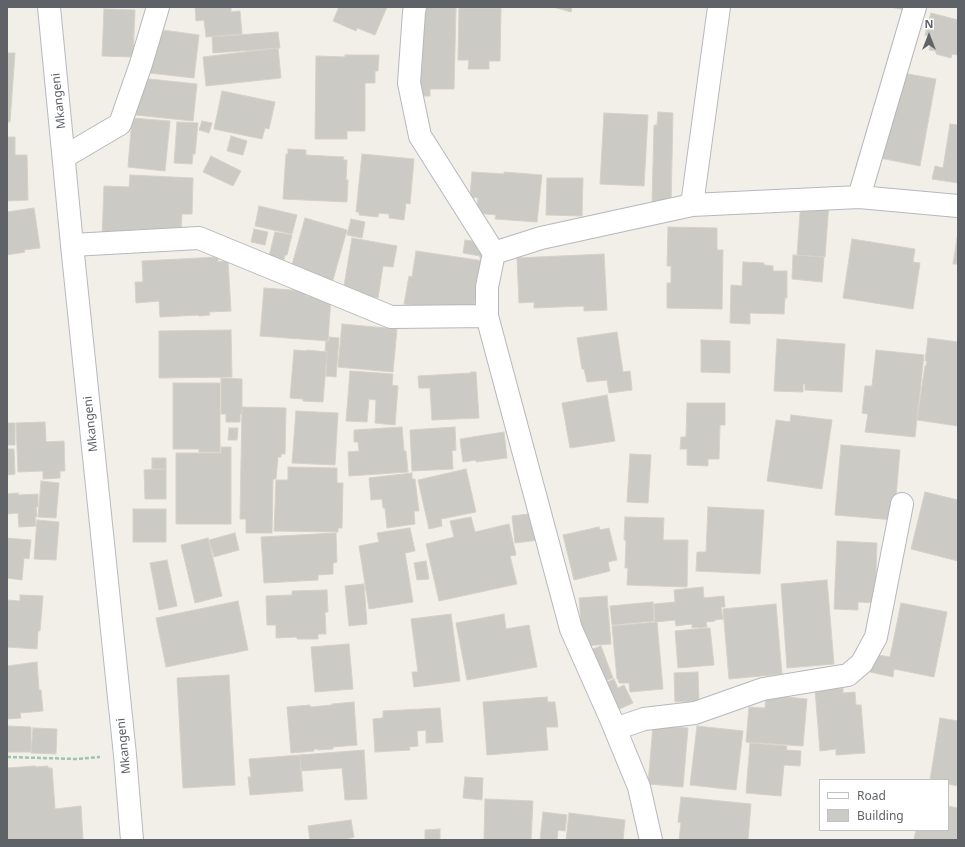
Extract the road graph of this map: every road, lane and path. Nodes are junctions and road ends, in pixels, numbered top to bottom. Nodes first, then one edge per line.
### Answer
1 (50, 7) edge
2 (158, 7) edge
3 (415, 7) edge
4 (719, 7) edge
5 (915, 7) edge
6 (64, 157) junction
7 (859, 197) junction
8 (692, 205) junction
9 (958, 206) edge
10 (72, 245) junction
11 (494, 253) junction
12 (486, 316) junction
13 (902, 504) dead end
14 (616, 729) junction
15 (125, 754) junction
16 (7, 757) edge
17 (132, 840) edge
18 (651, 840) edge

1 - 6 street, Mkangeni
2 - 6 street
3 - 11 street
4 - 8 street
5 - 7 street
6 - 10 street, Mkangeni
7 - 8 street
7 - 9 street
8 - 11 street
10 - 12 street
10 - 15 street, Mkangeni
11 - 12 street
12 - 14 street
13 - 14 street
14 - 18 street
15 - 16 path
15 - 17 street, Mkangeni

